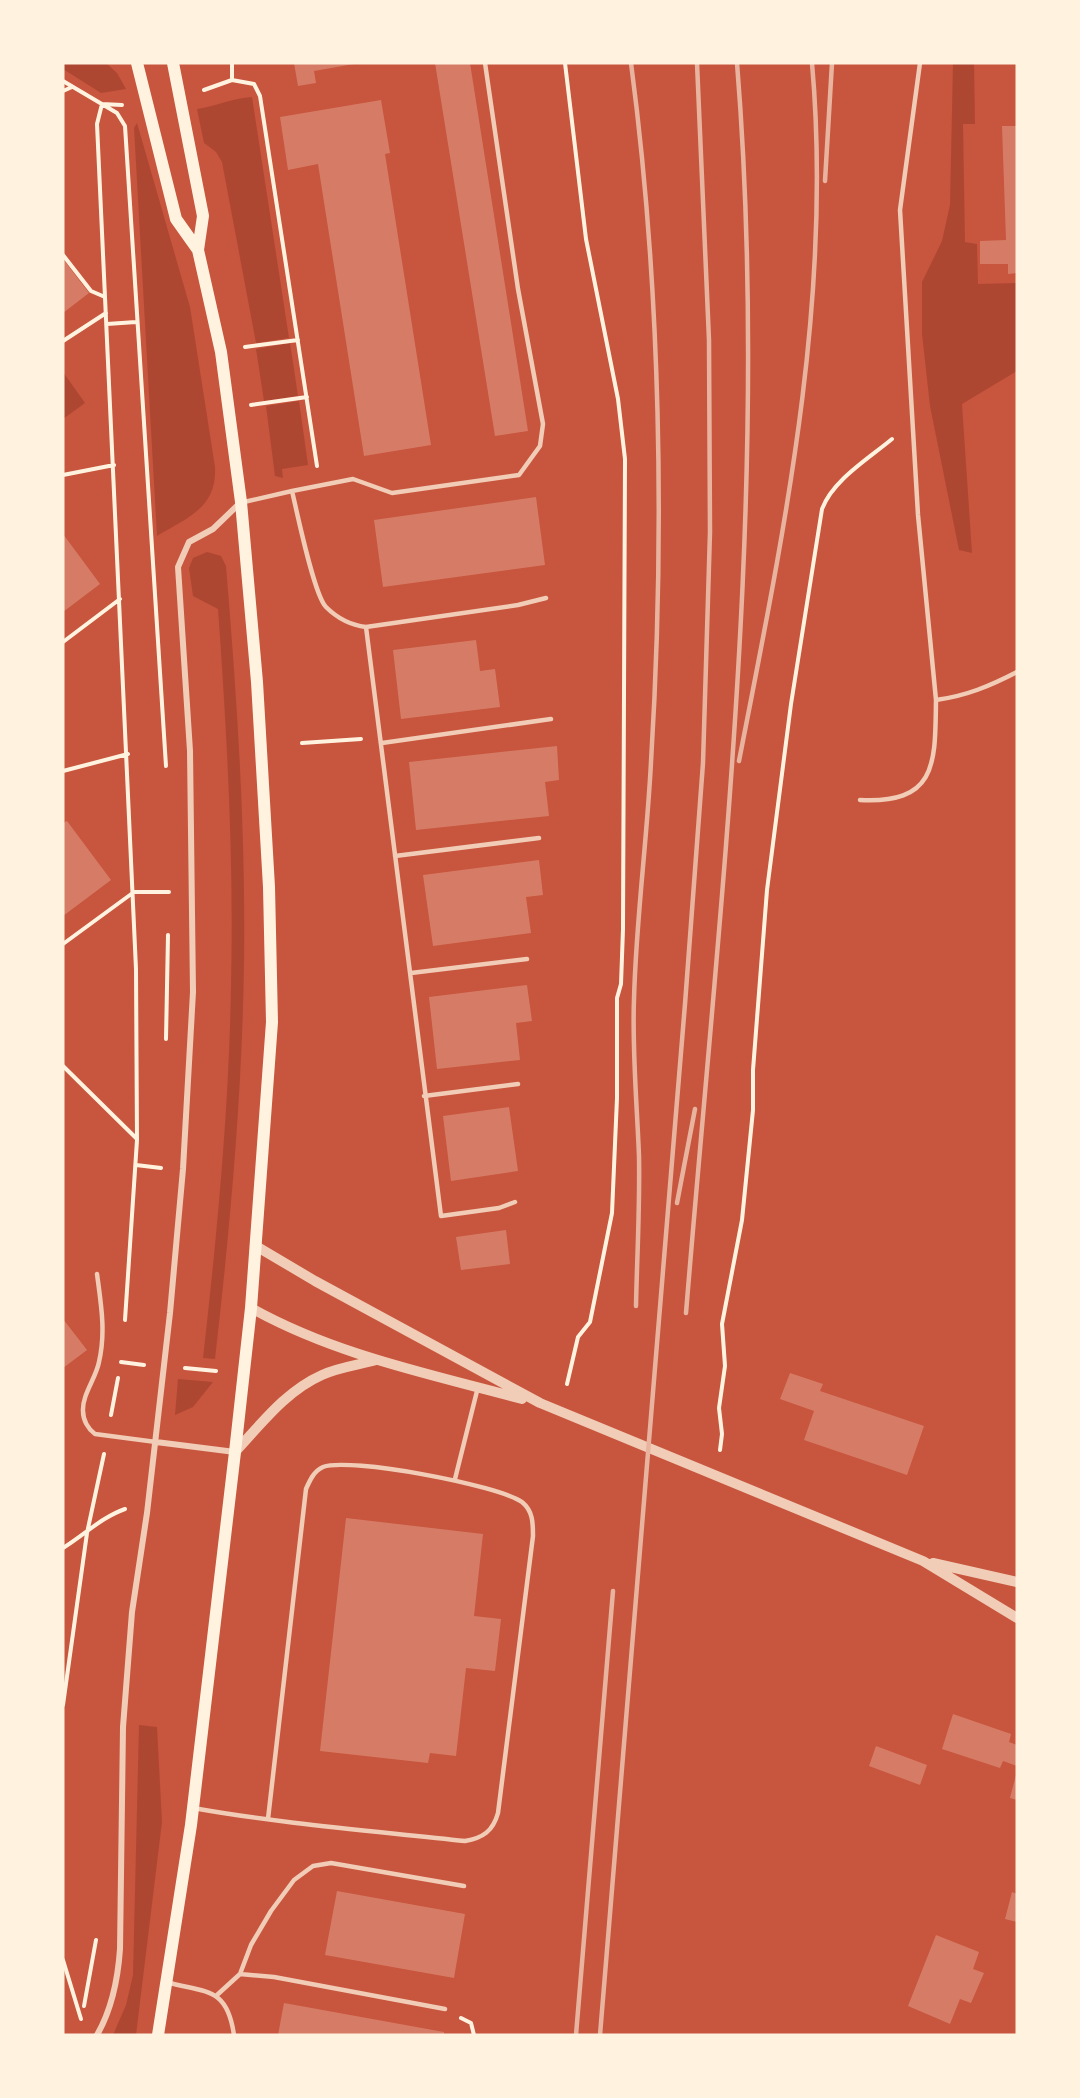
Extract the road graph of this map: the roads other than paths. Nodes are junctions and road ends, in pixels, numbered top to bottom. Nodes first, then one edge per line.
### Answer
1 (137, 63) edge
2 (174, 63) edge
3 (485, 63) edge
4 (920, 63) edge
5 (198, 250) junction
6 (292, 491) junction
7 (241, 502) junction
8 (546, 597) dead end
9 (366, 627) junction
10 (1017, 672) edge
11 (936, 700) junction
12 (551, 719) dead end
13 (382, 743) junction
14 (860, 800) dead end
15 (539, 838) dead end
16 (395, 856) junction
17 (527, 959) dead end
18 (411, 973) junction
19 (518, 1084) dead end
20 (424, 1096) junction
21 (515, 1202) dead end
22 (256, 1246) junction
23 (97, 1274) dead end
24 (251, 1308) junction
25 (376, 1360) junction
26 (478, 1387) junction
27 (540, 1403) junction
28 (156, 1442) junction
29 (235, 1452) junction
30 (455, 1479) junction
31 (923, 1561) junction
32 (1017, 1582) edge
33 (1017, 1618) edge
34 (193, 1809) junction
35 (268, 1819) junction
36 (464, 1886) dead end
37 (240, 1974) junction
38 (166, 1982) junction
39 (217, 1995) junction
40 (445, 2009) dead end
41 (97, 2035) edge
42 (158, 2035) edge
43 (234, 2035) edge

1 - 5 main road
2 - 5 main road
3 - 6 lane
4 - 11 lane
5 - 7 main road
6 - 7 lane
6 - 9 lane
7 - 22 main road
7 - 28 street
8 - 9 lane
9 - 13 lane
10 - 11 lane
11 - 14 lane
12 - 13 lane
13 - 16 lane
15 - 16 lane
16 - 18 lane
17 - 18 lane
18 - 20 lane
19 - 20 lane
20 - 21 lane
22 - 24 main road
22 - 27 street
23 - 28 lane
24 - 25 street
24 - 29 main road
25 - 26 street
25 - 29 street
26 - 27 street
26 - 30 lane
27 - 31 street
28 - 29 street
28 - 41 street
29 - 34 main road
30 - 35 lane
30 - 35 lane
31 - 32 street
31 - 33 street
34 - 35 lane
34 - 38 main road
36 - 37 lane
37 - 39 lane
37 - 40 lane
38 - 39 lane
38 - 42 main road
39 - 43 lane

